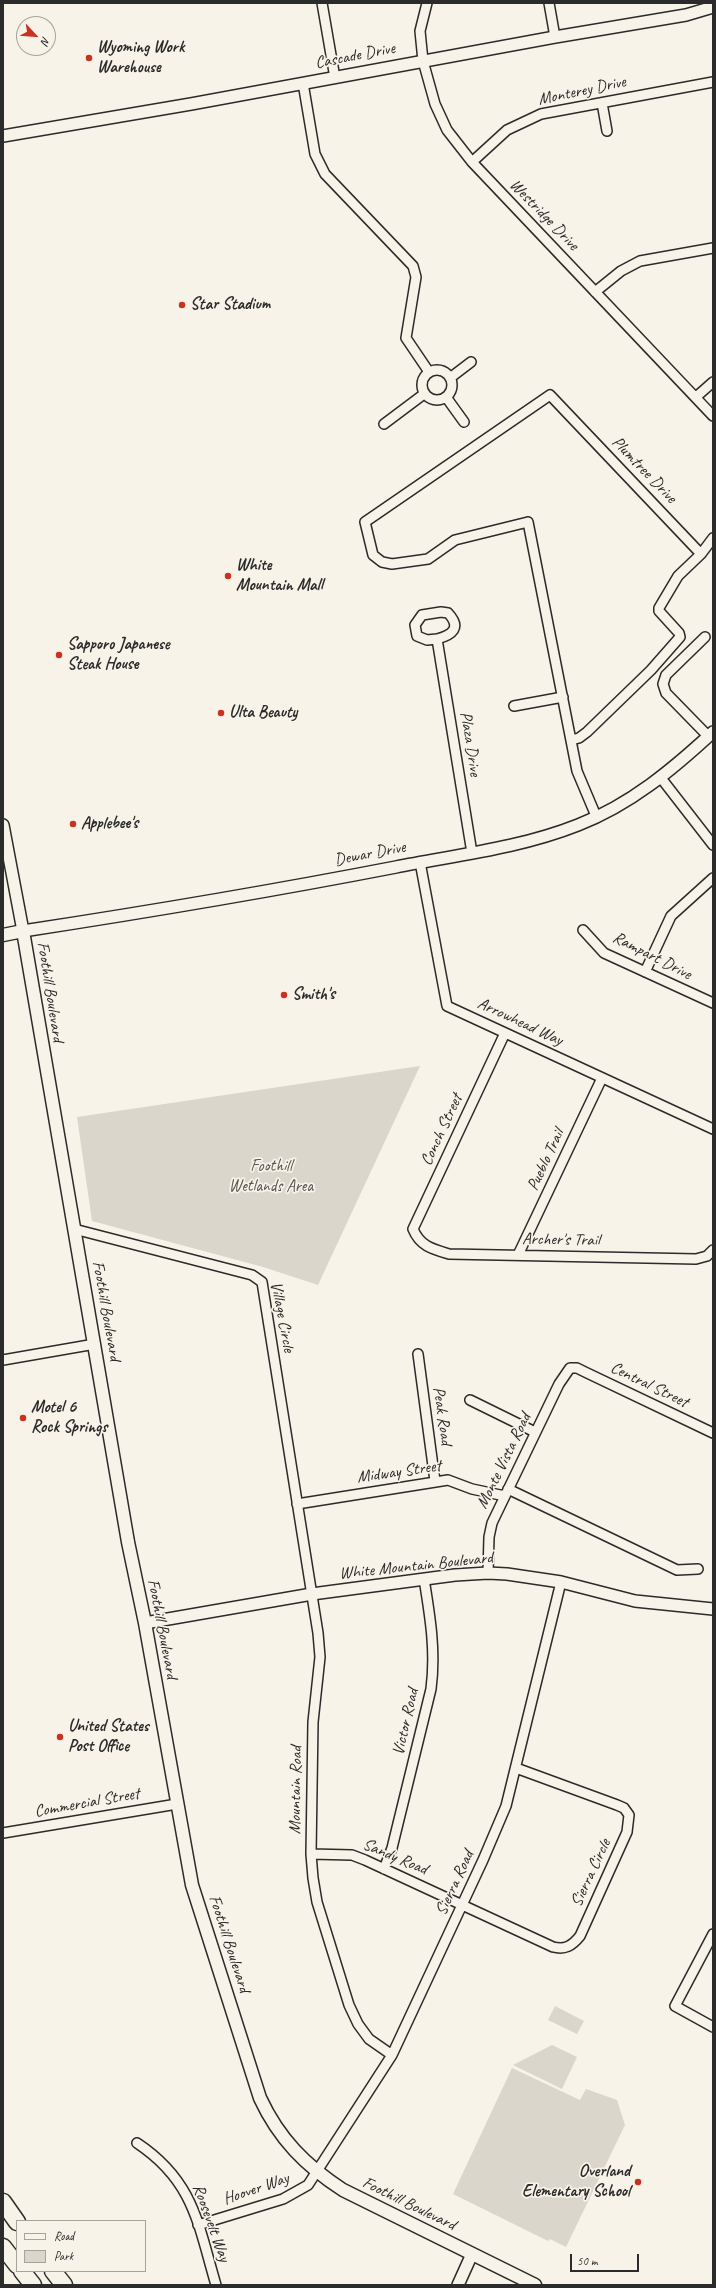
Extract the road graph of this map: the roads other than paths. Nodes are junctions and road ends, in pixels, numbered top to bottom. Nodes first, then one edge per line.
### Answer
1 (322, 3) edge
2 (427, 3) edge
3 (549, 3) edge
4 (713, 7) edge
5 (554, 37) junction
6 (423, 61) junction
7 (335, 78) junction
8 (713, 82) edge
9 (303, 84) junction
10 (602, 103) junction
11 (607, 131) dead end
12 (3, 136) edge
13 (472, 162) junction
14 (713, 248) edge
15 (595, 292) junction
16 (471, 362) dead end
17 (429, 372) junction
18 (450, 378) junction
19 (713, 382) edge
20 (424, 394) junction
21 (446, 397) junction
22 (696, 397) junction
23 (713, 416) edge
24 (464, 422) dead end
25 (384, 424) dead end
26 (713, 538) edge
27 (701, 554) junction
28 (706, 637) dead end
29 (437, 639) dead end
30 (563, 697) junction
31 (514, 706) dead end
32 (711, 734) edge
33 (571, 740) junction
34 (661, 778) junction
35 (596, 816) junction
36 (3, 825) edge
37 (713, 845) edge
38 (472, 853) junction
39 (420, 862) junction
40 (713, 878) edge
41 (583, 930) dead end
42 (22, 931) junction
43 (3, 935) edge
44 (645, 972) junction
45 (713, 1004) edge
46 (505, 1033) junction
47 (602, 1078) junction
48 (713, 1129) edge
49 (74, 1230) junction
50 (418, 1240) joint
51 (710, 1253) edge
52 (518, 1255) junction
53 (95, 1344) junction
54 (418, 1354) dead end
55 (3, 1360) edge
56 (570, 1368) joint
57 (470, 1400) dead end
58 (535, 1432) junction
59 (713, 1434) edge
60 (435, 1481) junction
61 (506, 1493) junction
62 (297, 1504) junction
63 (698, 1569) dead end
64 (488, 1574) junction
65 (424, 1579) junction
66 (561, 1582) junction
67 (312, 1594) junction
68 (713, 1609) edge
69 (145, 1623) junction
70 (516, 1768) junction
71 (177, 1804) junction
72 (3, 1833) edge
73 (311, 1854) junction
74 (384, 1869) junction
75 (463, 1905) junction
76 (713, 1934) edge
77 (713, 2027) edge
78 (392, 2055) junction
79 (137, 2143) dead end
80 (318, 2173) junction
81 (3, 2202) edge
82 (16, 2221) edge
83 (198, 2225) junction
84 (3, 2247) edge
85 (472, 2254) junction
86 (16, 2263) edge
87 (23, 2272) edge
88 (54, 2272) edge
89 (33, 2285) edge
90 (64, 2285) edge
91 (216, 2285) edge
92 (458, 2285) edge
93 (535, 2285) edge

1 - 7 street
2 - 6 street, Westridge Drive
3 - 5 street
4 - 5 street, Cascade Drive
5 - 6 street, Cascade Drive
6 - 7 street, Cascade Drive
6 - 13 street, Westridge Drive
7 - 9 street, Cascade Drive
8 - 10 street, Monterey Drive
9 - 12 street, Cascade Drive
9 - 17 street
10 - 11 street
10 - 13 street, Monterey Drive
13 - 15 street, Westridge Drive
14 - 15 street
15 - 22 street, Westridge Drive
16 - 18 street
17 - 18 street
17 - 20 street
18 - 21 street
19 - 22 street
20 - 21 street
20 - 25 street
21 - 24 street
22 - 23 street, Westridge Drive
26 - 27 street
27 - 30 street, Plumtree Drive
27 - 33 street
28 - 32 street
29 - 38 street, Plaza Drive
30 - 31 street
30 - 33 street
32 - 34 street, Dewar Drive
33 - 35 street
34 - 35 street, Dewar Drive
34 - 37 street
35 - 38 street, Dewar Drive
36 - 42 street, Foothill Boulevard
38 - 39 street, Dewar Drive
39 - 42 street, Dewar Drive
39 - 46 street, Arrowhead Way
40 - 44 street
41 - 44 street, Rampart Drive
42 - 43 main road, Dewar Drive
42 - 49 main road, Foothill Boulevard
44 - 45 street, Rampart Drive
46 - 47 street, Arrowhead Way
46 - 50 street, Conch Street
47 - 48 street, Arrowhead Way
47 - 52 street, Pueblo Trail
49 - 53 main road, Foothill Boulevard
49 - 62 street, Village Circle
50 - 52 street, Archer's Trail
51 - 52 street, Archer's Trail
53 - 55 street
53 - 69 main road, Foothill Boulevard
54 - 60 street, Peak Road
56 - 58 street, Monte Vista Road
56 - 59 street, Central Street
57 - 58 street
58 - 61 street, Monte Vista Road
60 - 61 street, Midway Street
60 - 62 street, Midway Street
61 - 63 street, Midway Street
61 - 64 street, Monte Vista Road
62 - 67 street, Mountain Road
64 - 65 street, White Mountain Boulevard
64 - 66 street, White Mountain Boulevard
65 - 67 street, White Mountain Boulevard
65 - 74 street, Victor Road
66 - 68 street, White Mountain Boulevard
66 - 70 street, Sierra Road
67 - 69 street, White Mountain Boulevard
67 - 73 street, Mountain Road
69 - 71 main road, Foothill Boulevard
70 - 75 street, Sierra Road
70 - 75 street, Sierra Circle
71 - 72 street, Commercial Street
71 - 80 main road, Foothill Boulevard
73 - 74 street, Sandy Road
73 - 78 street, Mountain Road
74 - 75 street, Sandy Road
75 - 78 street, Sierra Road
76 - 77 street
78 - 80 street, Sierra Road
79 - 83 street, Roosevelt Way
80 - 83 street, Hoover Way
80 - 85 main road, Foothill Boulevard
81 - 82 highway
83 - 91 street, Roosevelt Way
84 - 86 highway
85 - 92 street
85 - 93 main road, Foothill Boulevard
87 - 89 highway
88 - 90 highway

